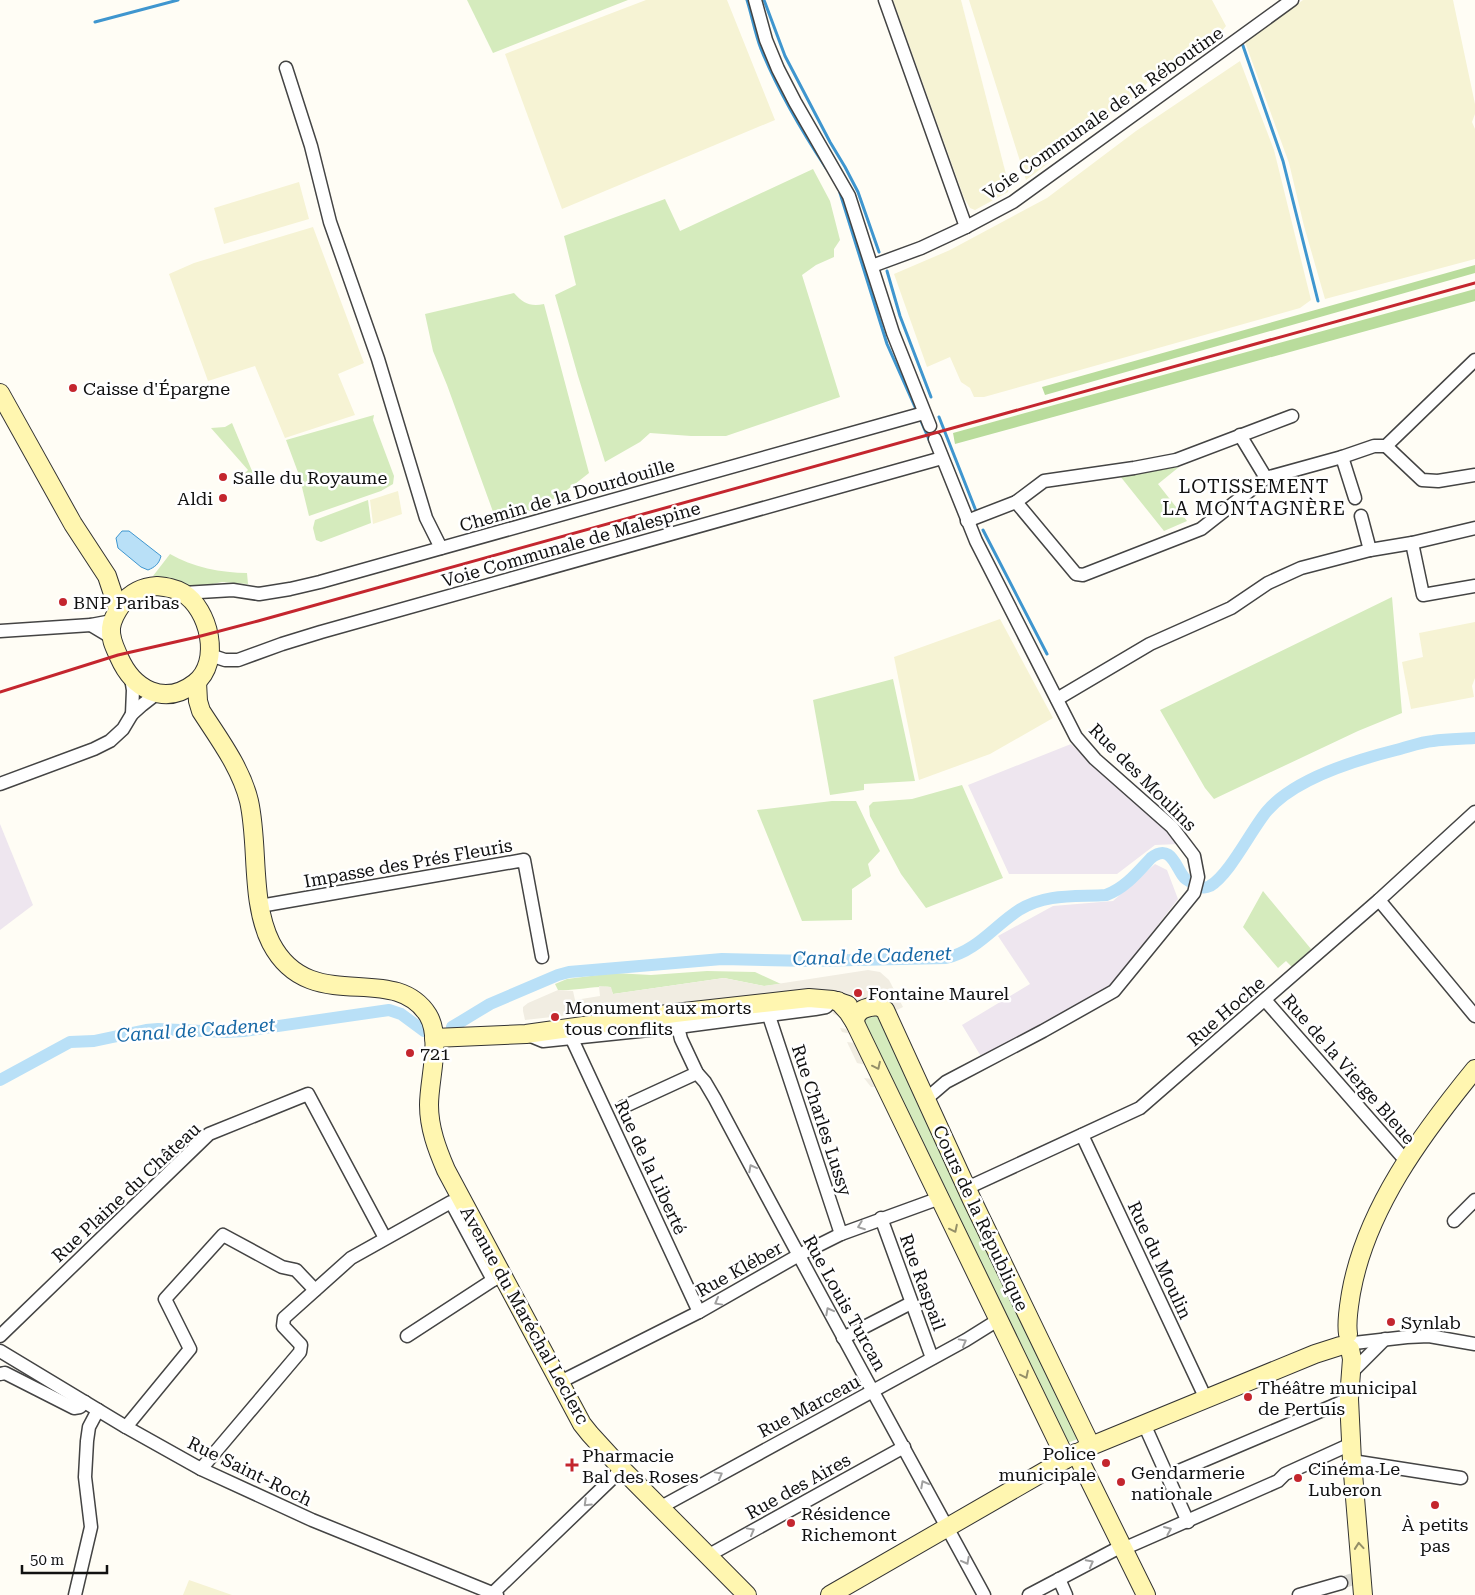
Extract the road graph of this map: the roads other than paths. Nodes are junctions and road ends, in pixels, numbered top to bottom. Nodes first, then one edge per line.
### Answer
1 (755, 0) edge
2 (885, 0) edge
3 (1292, 0) edge
4 (286, 68) dead end
5 (966, 227) junction
6 (872, 266) junction
7 (1475, 360) edge
8 (0, 393) edge
9 (924, 413) junction
10 (1292, 416) dead end
11 (930, 426) dead end
12 (1240, 435) junction
13 (935, 440) dead end
14 (1386, 446) junction
15 (1342, 457) junction
16 (942, 458) junction
17 (1475, 475) edge
18 (1266, 478) junction
19 (1355, 498) dead end
20 (1016, 502) junction
21 (1361, 516) dead end
22 (967, 521) junction
23 (1475, 528) edge
24 (1412, 543) junction
25 (441, 548) junction
26 (1370, 550) junction
27 (107, 576) junction
28 (1475, 586) edge
29 (143, 588) junction
30 (216, 591) junction
31 (183, 593) junction
32 (201, 612) junction
33 (114, 622) junction
34 (0, 631) edge
35 (210, 655) junction
36 (131, 678) junction
37 (197, 682) junction
38 (162, 694) junction
39 (1057, 698) junction
40 (201, 711) junction
41 (132, 714) junction
42 (0, 784) edge
43 (1475, 812) edge
44 (1379, 900) junction
45 (260, 906) junction
46 (542, 957) dead end
47 (1265, 1000) junction
48 (835, 1001) junction
49 (769, 1016) junction
50 (859, 1016) junction
51 (1475, 1016) edge
52 (678, 1028) junction
53 (526, 1034) junction
54 (434, 1038) junction
55 (571, 1038) junction
56 (1475, 1069) edge
57 (697, 1073) junction
58 (926, 1100) junction
59 (623, 1107) dead end
60 (1082, 1135) junction
61 (1406, 1161) junction
62 (967, 1188) junction
63 (940, 1198) junction
64 (1475, 1200) edge
65 (881, 1218) junction
66 (1454, 1221) dead end
67 (840, 1234) junction
68 (384, 1238) junction
69 (799, 1255) junction
70 (497, 1277) junction
71 (315, 1290) junction
72 (912, 1303) junction
73 (699, 1312) junction
74 (998, 1320) junction
75 (0, 1336) edge
76 (407, 1336) dead end
77 (843, 1338) junction
78 (1386, 1339) junction
79 (1348, 1343) junction
80 (1475, 1344) edge
81 (0, 1352) edge
82 (932, 1358) junction
83 (1352, 1372) junction
84 (0, 1374) edge
85 (560, 1382) junction
86 (874, 1391) junction
87 (1206, 1399) junction
88 (1350, 1399) junction
89 (85, 1402) junction
90 (98, 1410) junction
91 (1144, 1424) junction
92 (126, 1427) junction
93 (904, 1447) junction
94 (1078, 1453) junction
95 (1352, 1453) junction
96 (201, 1469) junction
97 (622, 1469) junction
98 (1167, 1476) junction
99 (1462, 1478) dead end
100 (661, 1507) junction
101 (1188, 1522) junction
102 (947, 1527) junction
103 (1122, 1548) junction
104 (708, 1555) junction
105 (1059, 1579) junction
106 (1352, 1580) junction
107 (495, 1594) edge
108 (75, 1595) edge
109 (746, 1595) edge
110 (830, 1595) edge
111 (984, 1595) edge
112 (1029, 1595) edge
113 (1066, 1595) edge
114 (1146, 1595) edge
115 (1299, 1595) edge
116 (1363, 1595) edge

1 - 6 street
2 - 5 street
3 - 5 street, Voie Communale de la Réboutine
4 - 25 street
5 - 6 street, Voie Communale de la Réboutine
6 - 9 street
7 - 14 street
8 - 27 main road
9 - 11 street
9 - 25 street, Chemin de la Dourdouille
10 - 12 street
12 - 18 street
12 - 20 street
13 - 16 street, Rue des Moulins
14 - 15 street
14 - 17 street
15 - 18 street
15 - 19 street
16 - 22 street, Rue des Moulins
16 - 35 street, Voie Communale de Malespine
18 - 20 street
20 - 22 street
21 - 26 street
22 - 39 street, Rue des Moulins
23 - 24 street
24 - 26 street
24 - 28 street
25 - 30 street, Chemin de la Dourdouille
26 - 39 street
27 - 29 main road
27 - 33 main road
29 - 31 main road
29 - 33 main road
30 - 31 street, Chemin de la Dourdouille
30 - 32 street
31 - 32 main road
32 - 35 main road
33 - 34 street
33 - 36 main road
35 - 37 main road
36 - 38 main road
36 - 41 street
37 - 38 main road
37 - 40 main road
38 - 40 main road
38 - 41 street
39 - 58 street, Rue des Moulins
40 - 45 main road
41 - 42 street
43 - 44 street, Rue Hoche
44 - 47 street, Rue Hoche
44 - 51 street
45 - 46 street, Impasse des Prés Fleuris
45 - 54 main road
47 - 60 street, Rue Hoche
47 - 61 street, Rue de la Vierge Bleue
48 - 49 street
48 - 50 main road, Cours de la République
48 - 53 main road
49 - 52 street
49 - 67 street, Rue Charles Lussy
50 - 58 main road, Cours de la République
50 -> 63 main road, Cours de la République
52 - 55 street
52 - 57 street, Rue Louis Turcan
53 - 54 main road
53 - 55 street
54 - 70 main road, Avenue du Maréchal Leclerc
55 - 73 street, Rue de la Liberté
56 - 61 main road
57 - 59 street
69 -> 57 street, Rue Louis Turcan
58 - 62 main road, Cours de la République
60 - 62 street, Rue Hoche
60 - 87 street, Rue du Moulin
61 - 79 main road
62 - 94 main road, Cours de la République
63 - 65 street, Rue Kléber
63 -> 74 main road, Cours de la République
64 - 66 street
65 -> 67 street, Rue Kléber
65 - 72 street, Rue Raspail
67 - 69 street, Rue Kléber
68 - 70 street
68 - 71 street
68 - 75 street, Rue Plaine du Château
69 -> 73 street, Rue Kléber
77 -> 69 street, Rue Louis Turcan
70 - 76 street
70 - 85 main road, Avenue du Maréchal Leclerc
71 - 92 street
71 - 96 street
72 - 77 street
72 - 82 street, Rue Raspail
73 - 85 street, Rue Kléber
82 -> 74 street, Rue Marceau
74 -> 94 main road, Cours de la République
77 - 86 street, Rue Louis Turcan
78 - 79 street
78 - 80 street
78 - 83 street
79 - 83 main road
79 - 87 main road
81 - 89 street, Rue Saint-Roch
82 - 86 street, Rue Marceau
83 - 88 main road
84 - 89 street
85 - 97 main road, Avenue du Maréchal Leclerc
86 - 93 street, Rue Louis Turcan
100 -> 86 street, Rue Marceau
87 - 91 main road
88 - 95 main road
88 - 98 street
89 - 90 street, Rue Saint-Roch
90 - 92 street, Rue Saint-Roch
90 - 108 street
91 - 94 main road
91 - 98 street
92 - 96 street, Rue Saint-Roch
102 -> 93 street, Rue Louis Turcan
104 -> 93 street, Rue des Aires
94 - 102 main road
94 - 103 main road, Cours de la République
95 - 99 street
95 - 101 street
106 -> 95 main road
96 - 107 street, Rue Saint-Roch
97 - 100 main road, Avenue du Maréchal Leclerc
97 -> 107 street
98 - 101 street
100 - 104 main road, Avenue du Maréchal Leclerc
103 -> 101 street
102 - 110 main road
102 -> 111 street, Rue Louis Turcan
105 -> 103 street
103 - 114 main road, Cours de la République
104 - 109 main road, Avenue du Maréchal Leclerc
105 - 112 street
105 - 113 street
106 - 115 street
106 - 116 main road

